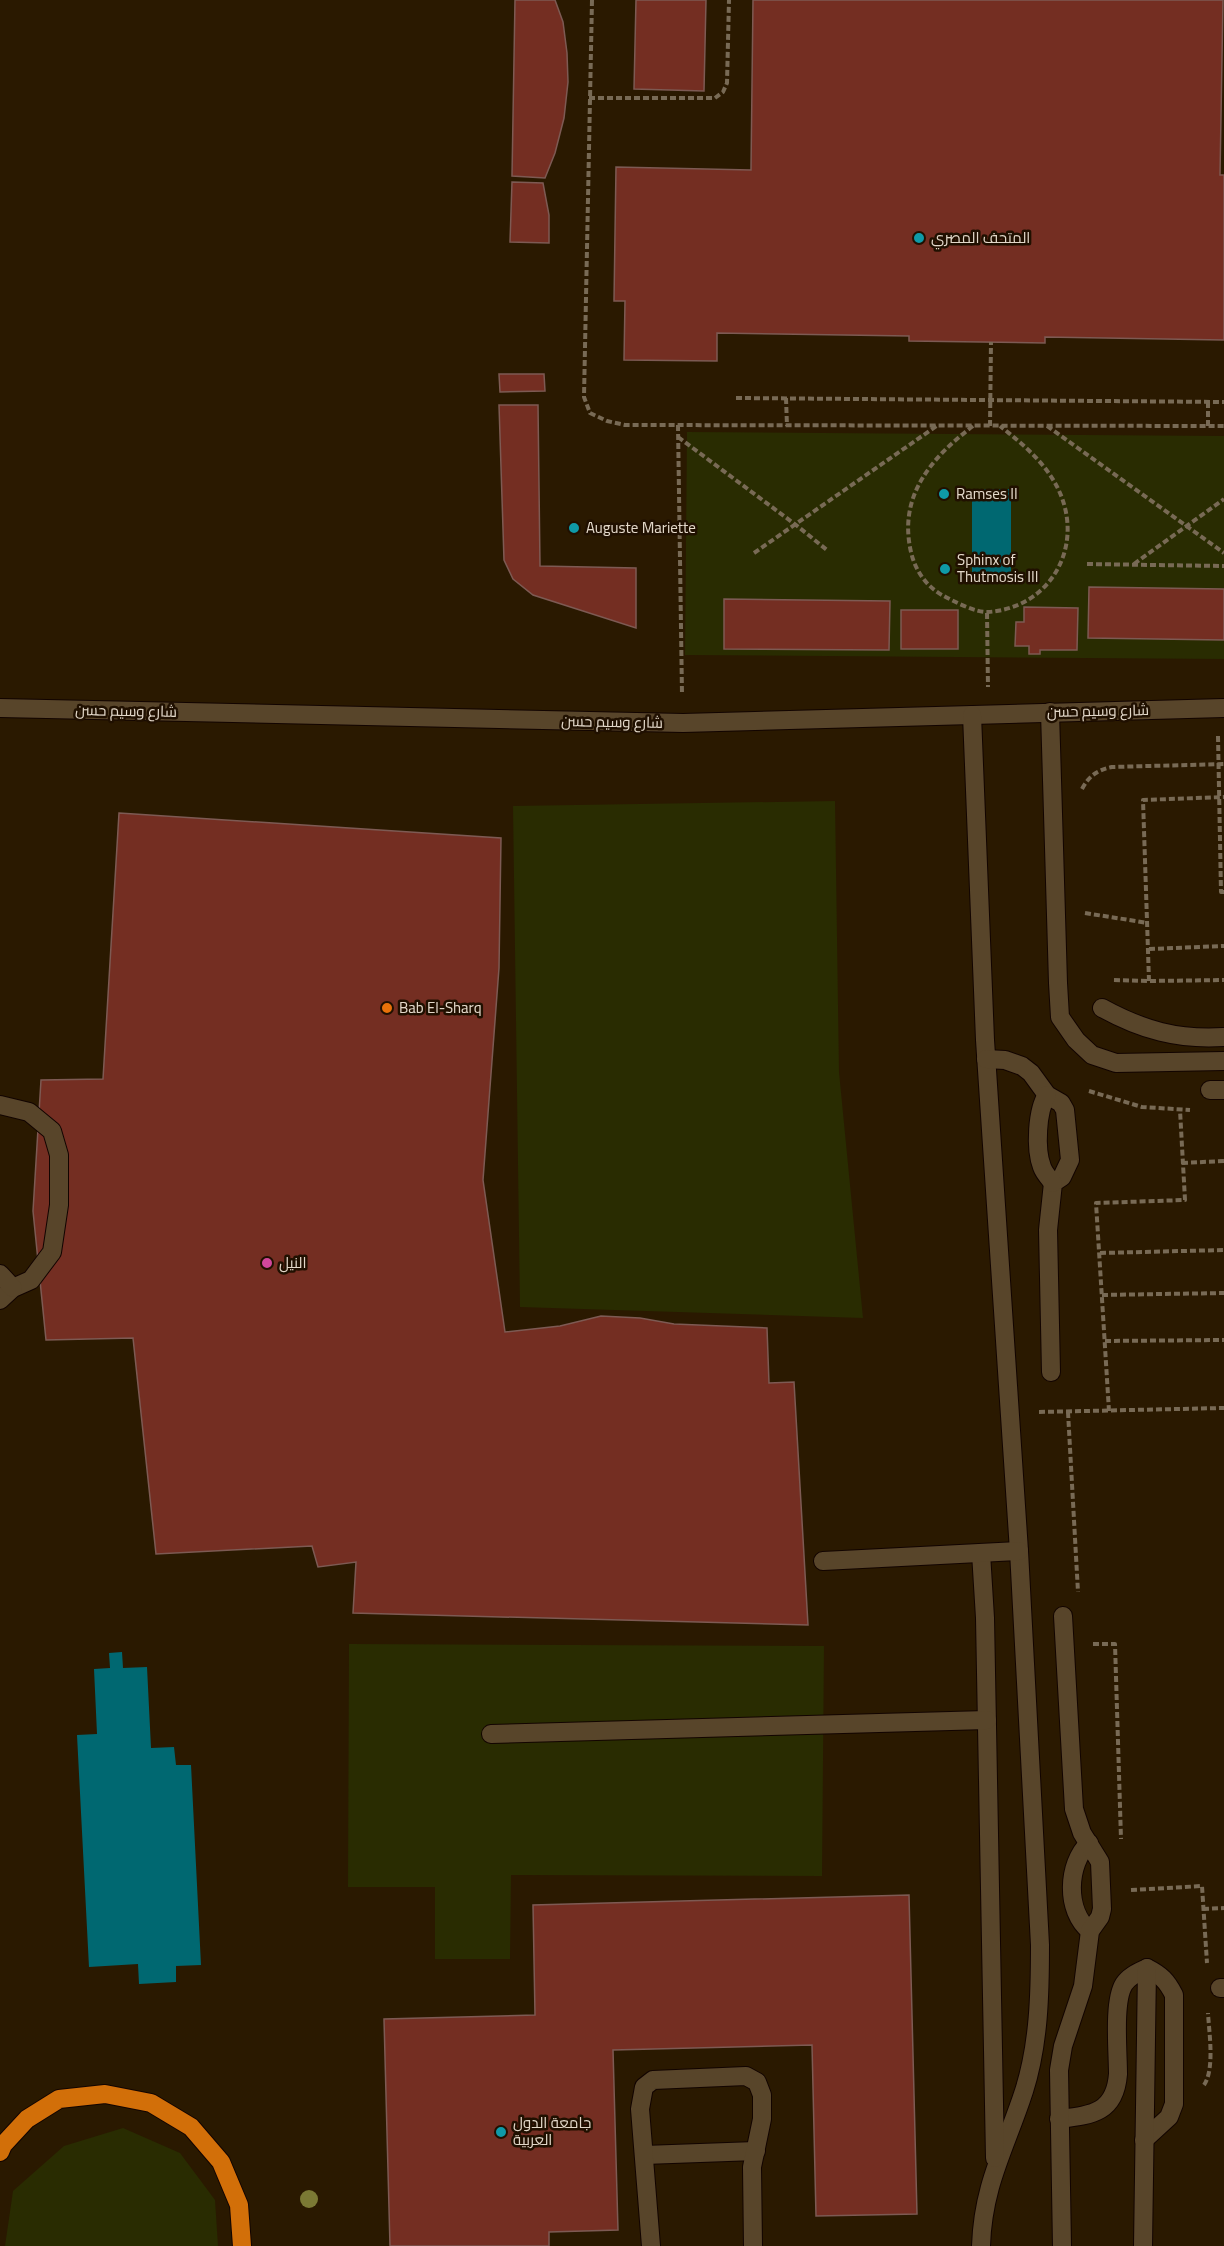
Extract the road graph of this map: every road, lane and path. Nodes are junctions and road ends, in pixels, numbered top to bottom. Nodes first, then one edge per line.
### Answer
1 (592, 0) edge
2 (729, 0) edge
3 (589, 98) junction
4 (991, 342) dead end
5 (736, 398) dead end
6 (786, 398) junction
7 (990, 401) junction
8 (1208, 402) junction
9 (1224, 402) edge
10 (678, 425) junction
11 (938, 425) junction
12 (974, 425) junction
13 (787, 426) junction
14 (990, 426) junction
15 (999, 426) junction
16 (1047, 426) junction
17 (1208, 426) junction
18 (1224, 426) edge
19 (678, 438) junction
20 (1224, 499) edge
21 (795, 525) junction
22 (1188, 526) junction
23 (826, 550) dead end
24 (754, 553) dead end
25 (1224, 553) edge
26 (1088, 564) dead end
27 (1133, 565) junction
28 (1224, 566) edge
29 (987, 613) junction
30 (0, 708) edge
31 (1220, 708) edge
32 (1050, 712) junction
33 (980, 715) junction
34 (683, 723) junction
35 (1218, 764) junction
36 (1224, 764) edge
37 (1221, 797) edge
38 (1083, 801) dead end
39 (1224, 892) edge
40 (1084, 902) dead end
41 (1085, 913) junction
42 (1148, 923) junction
43 (1085, 924) dead end
44 (1224, 946) edge
45 (1149, 949) junction
46 (1107, 980) dead end
47 (1224, 980) edge
48 (1149, 981) junction
49 (1102, 1008) dead end
50 (1224, 1037) edge
51 (986, 1059) junction
52 (1224, 1061) edge
53 (1088, 1091) dead end
54 (1047, 1095) junction
55 (1, 1108) edge
56 (1180, 1110) junction
57 (1191, 1110) dead end
58 (1224, 1161) edge
59 (1182, 1163) junction
60 (1053, 1182) junction
61 (1224, 1250) edge
62 (1100, 1253) junction
63 (0, 1274) edge
64 (1224, 1293) edge
65 (6, 1294) edge
66 (1102, 1295) junction
67 (1224, 1340) edge
68 (1105, 1341) junction
69 (1052, 1372) dead end
70 (1224, 1408) edge
71 (1109, 1411) junction
72 (1068, 1412) junction
73 (1010, 1413) junction
74 (1018, 1551) junction
75 (981, 1553) junction
76 (823, 1561) dead end
77 (1078, 1598) dead end
78 (1064, 1616) dead end
79 (1092, 1644) dead end
80 (987, 1720) junction
81 (491, 1734) dead end
82 (1089, 1843) junction
83 (1121, 1843) dead end
84 (1123, 1890) dead end
85 (1224, 1908) edge
86 (1203, 1909) junction
87 (1090, 1931) junction
88 (1207, 1966) dead end
89 (1147, 1968) junction
90 (1208, 2011) dead end
91 (1174, 2104) junction
92 (1059, 2119) junction
93 (1144, 2140) junction
94 (756, 2151) junction
95 (0, 2152) edge
96 (644, 2155) junction
97 (995, 2166) junction
98 (242, 2246) edge
99 (651, 2246) edge
100 (753, 2246) edge
101 (981, 2246) edge
102 (1062, 2246) edge
103 (1143, 2246) edge

1 - 3 path
2 - 3 path
3 - 10 path
4 - 7 path
5 - 6 path
6 - 7 path
6 - 13 path
7 - 8 path
7 - 14 path
8 - 9 path
8 - 17 path
10 - 13 path
10 - 19 path
11 - 12 path
11 - 13 path
11 - 21 path
12 - 14 path
12 - 29 path
14 - 15 path
15 - 16 path
15 - 29 path
16 - 17 path
16 - 22 path
17 - 18 path
19 - 21 path
19 - 34 path
20 - 22 path
21 - 23 path
21 - 24 path
22 - 25 path
22 - 27 path
26 - 27 path
27 - 28 path
29 - 33 path
30 - 34 street, شارع وسيم حسن
31 - 32 street, شارع وسيم حسن
31 - 35 path
32 - 33 street, شارع وسيم حسن
32 - 52 street
33 - 34 street, شارع وسيم حسن
33 - 51 street
35 - 36 path
35 - 37 path
35 - 38 path
37 - 39 path
37 - 42 path
40 - 41 path
41 - 42 path
41 - 43 path
42 - 45 path
44 - 45 path
45 - 48 path
46 - 48 path
47 - 48 path
49 - 50 street
51 - 54 street
51 - 73 street
53 - 56 path
54 - 60 street
54 - 60 street
55 - 65 street
56 - 57 path
56 - 59 path
58 - 59 path
59 - 62 path
60 - 69 street
61 - 62 path
62 - 66 path
63 - 65 street
64 - 66 path
66 - 68 path
67 - 68 path
68 - 71 path
70 - 71 path
71 - 72 path
72 - 73 path
72 - 77 path
73 - 74 street
74 - 75 street
74 - 97 street
75 - 76 street
75 - 80 street
78 - 82 street
79 - 83 path
80 - 81 street
80 - 97 street
82 - 87 street
82 - 87 street
84 - 86 path
85 - 86 path
86 - 88 path
87 - 92 street
89 - 91 street
89 - 92 street
89 - 93 street
90 - 91 path
91 - 93 street
92 - 102 street
93 - 103 street
94 - 96 street
94 - 96 street
94 - 100 street
95 - 98 highway
96 - 99 street
97 - 101 street

